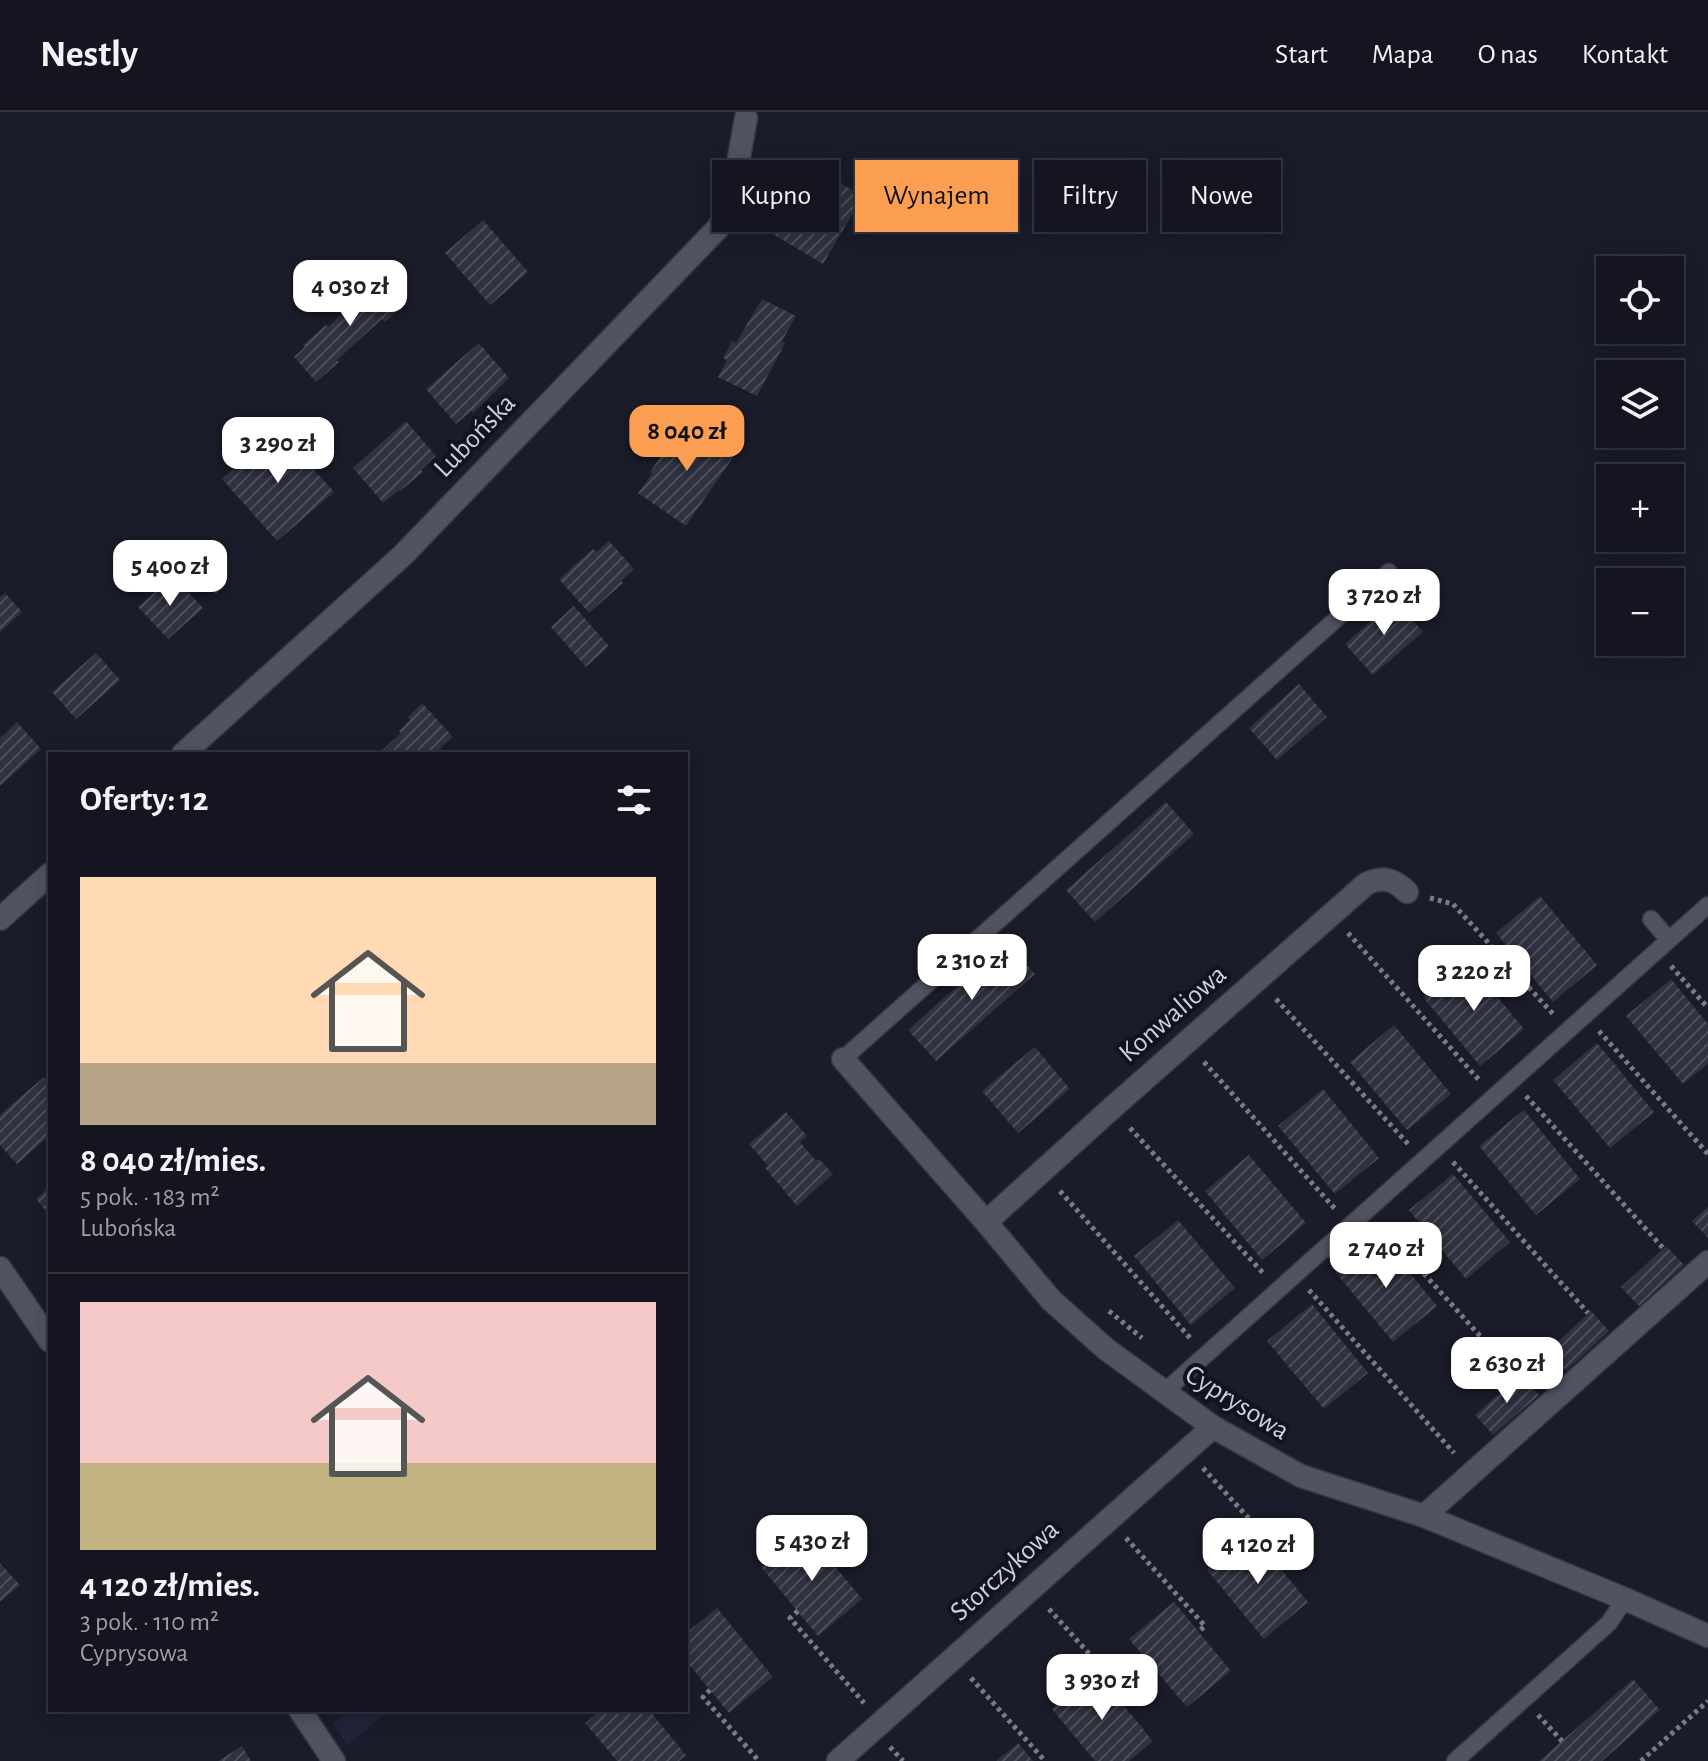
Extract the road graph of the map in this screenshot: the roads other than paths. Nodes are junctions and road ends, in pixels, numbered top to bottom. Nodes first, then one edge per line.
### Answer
1 (746, 118) dead end
2 (1389, 572) dead end
3 (185, 752) edge
4 (48, 876) edge
5 (1407, 892) road end
6 (1708, 905) edge
7 (0, 919) edge
8 (1651, 919) dead end
9 (1663, 945) junction
10 (843, 1059) joint
11 (986, 1222) junction
12 (1708, 1262) edge
13 (0, 1268) edge
14 (48, 1338) edge
15 (1163, 1393) junction
16 (1213, 1427) junction
17 (1424, 1516) junction
18 (1625, 1599) junction
19 (1708, 1636) edge
20 (301, 1712) edge
21 (334, 1761) edge
22 (838, 1761) edge
23 (1455, 1761) edge

1 - 3 street, Lubońska
2 - 10 lane
4 - 7 street
5 - 11 street, Konwaliowa
6 - 9 lane
8 - 9 lane
9 - 15 lane
10 - 11 street, Cyprysowa
11 - 15 street, Cyprysowa
12 - 17 street
13 - 14 street
15 - 16 street, Cyprysowa
16 - 17 street, Cyprysowa
16 - 22 street, Storczykowa
17 - 18 street, Cyprysowa
18 - 19 street, Cyprysowa
18 - 23 lane
20 - 21 street

